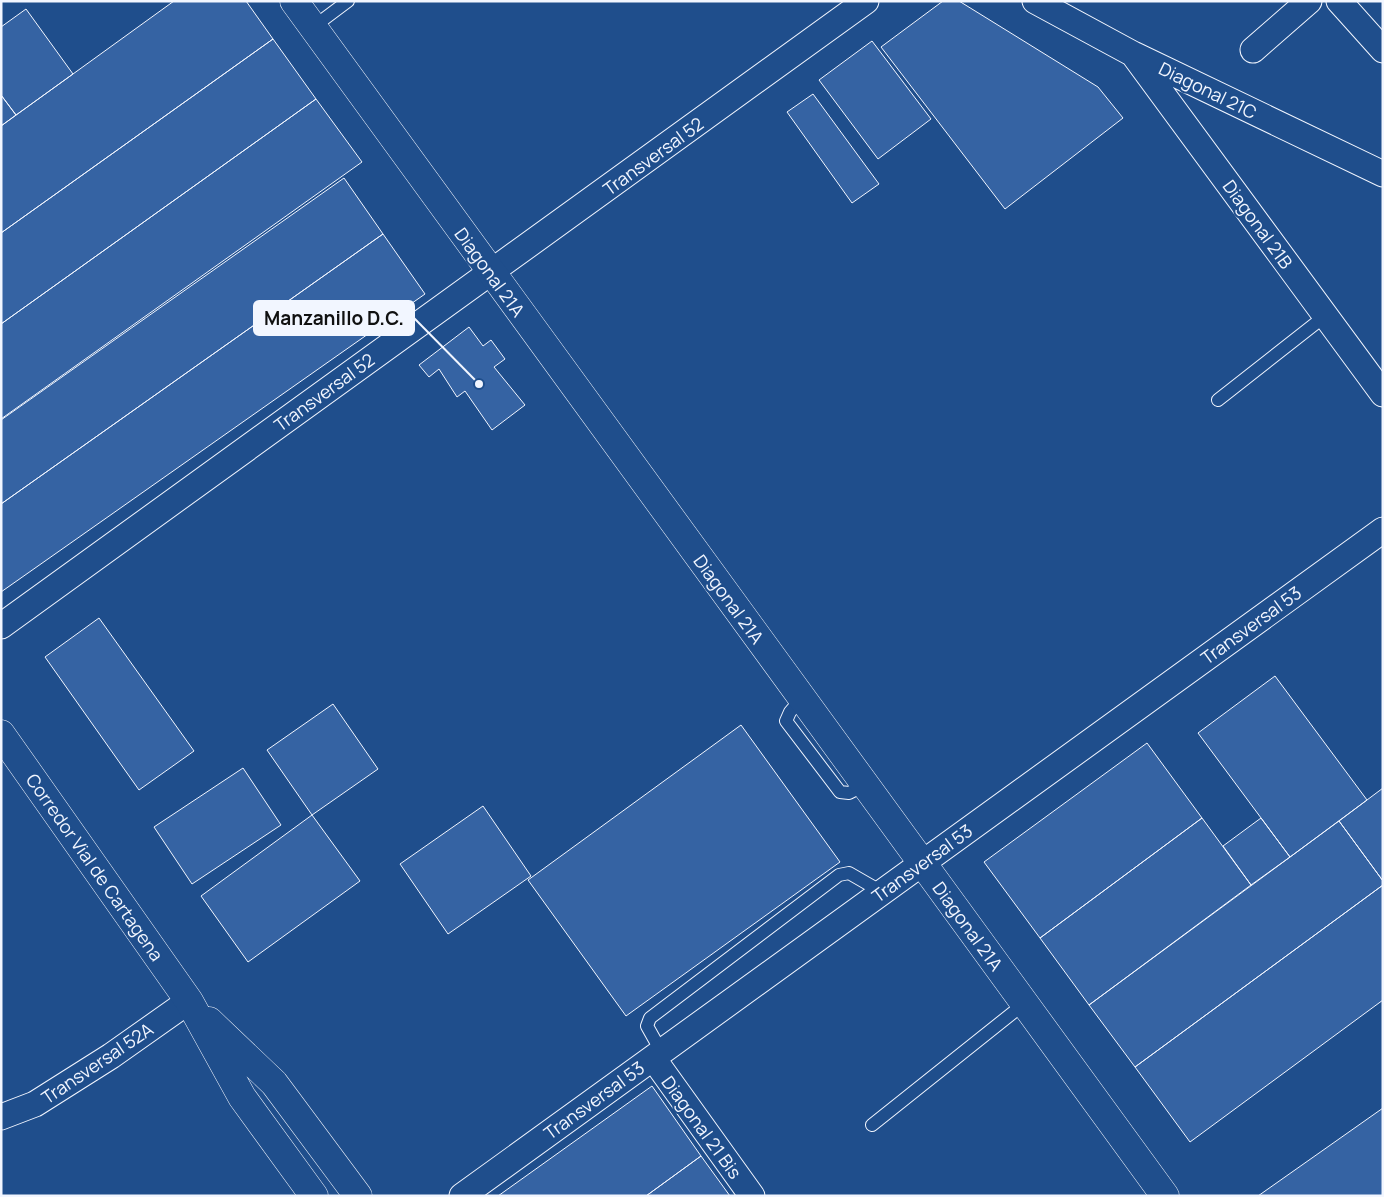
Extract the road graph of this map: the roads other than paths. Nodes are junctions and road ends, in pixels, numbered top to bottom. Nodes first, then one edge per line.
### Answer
1 (294, 1) edge
2 (348, 1) edge
3 (866, 1) edge
4 (1035, 1) edge
5 (1309, 1) edge
6 (1339, 1) edge
7 (312, 28) junction
8 (1253, 50) dead end
9 (1383, 50) edge
10 (1133, 54) junction
11 (1383, 174) edge
12 (491, 273) junction
13 (1325, 316) junction
14 (1383, 394) edge
15 (1218, 400) dead end
16 (1383, 530) edge
17 (1, 626) edge
18 (1, 734) edge
19 (922, 863) junction
20 (882, 892) junction
21 (188, 1001) junction
22 (1025, 1003) junction
23 (657, 1055) junction
24 (1, 1117) edge
25 (872, 1125) dead end
26 (314, 1196) edge
27 (358, 1196) edge
28 (462, 1196) edge
29 (752, 1196) edge
30 (1166, 1196) edge

1 - 7 street, Diagonal 21A
2 - 7 lane
3 - 12 street, Transversal 52
4 - 10 street, Diagonal 21C
5 - 8 street
6 - 9 street
7 - 12 street, Diagonal 21A
10 - 11 street, Diagonal 21C
10 - 13 street, Diagonal 21B
12 - 17 street, Transversal 52
12 - 19 street, Diagonal 21A
13 - 14 street, Diagonal 21B
13 - 15 lane
16 - 19 street, Transversal 53
18 - 21 street, Corredor Vial de Cartagena
19 - 20 street, Transversal 53
19 - 22 street, Diagonal 21A
20 - 23 street, Transversal 53
20 - 23 lane
21 - 24 street, Transversal 52A
21 - 26 street, Corredor Vial de Cartagena
21 - 27 street, Corredor Vial de Cartagena
22 - 25 lane
22 - 30 street, Diagonal 21A
23 - 28 street, Transversal 53
23 - 29 street, Diagonal 21 Bis

